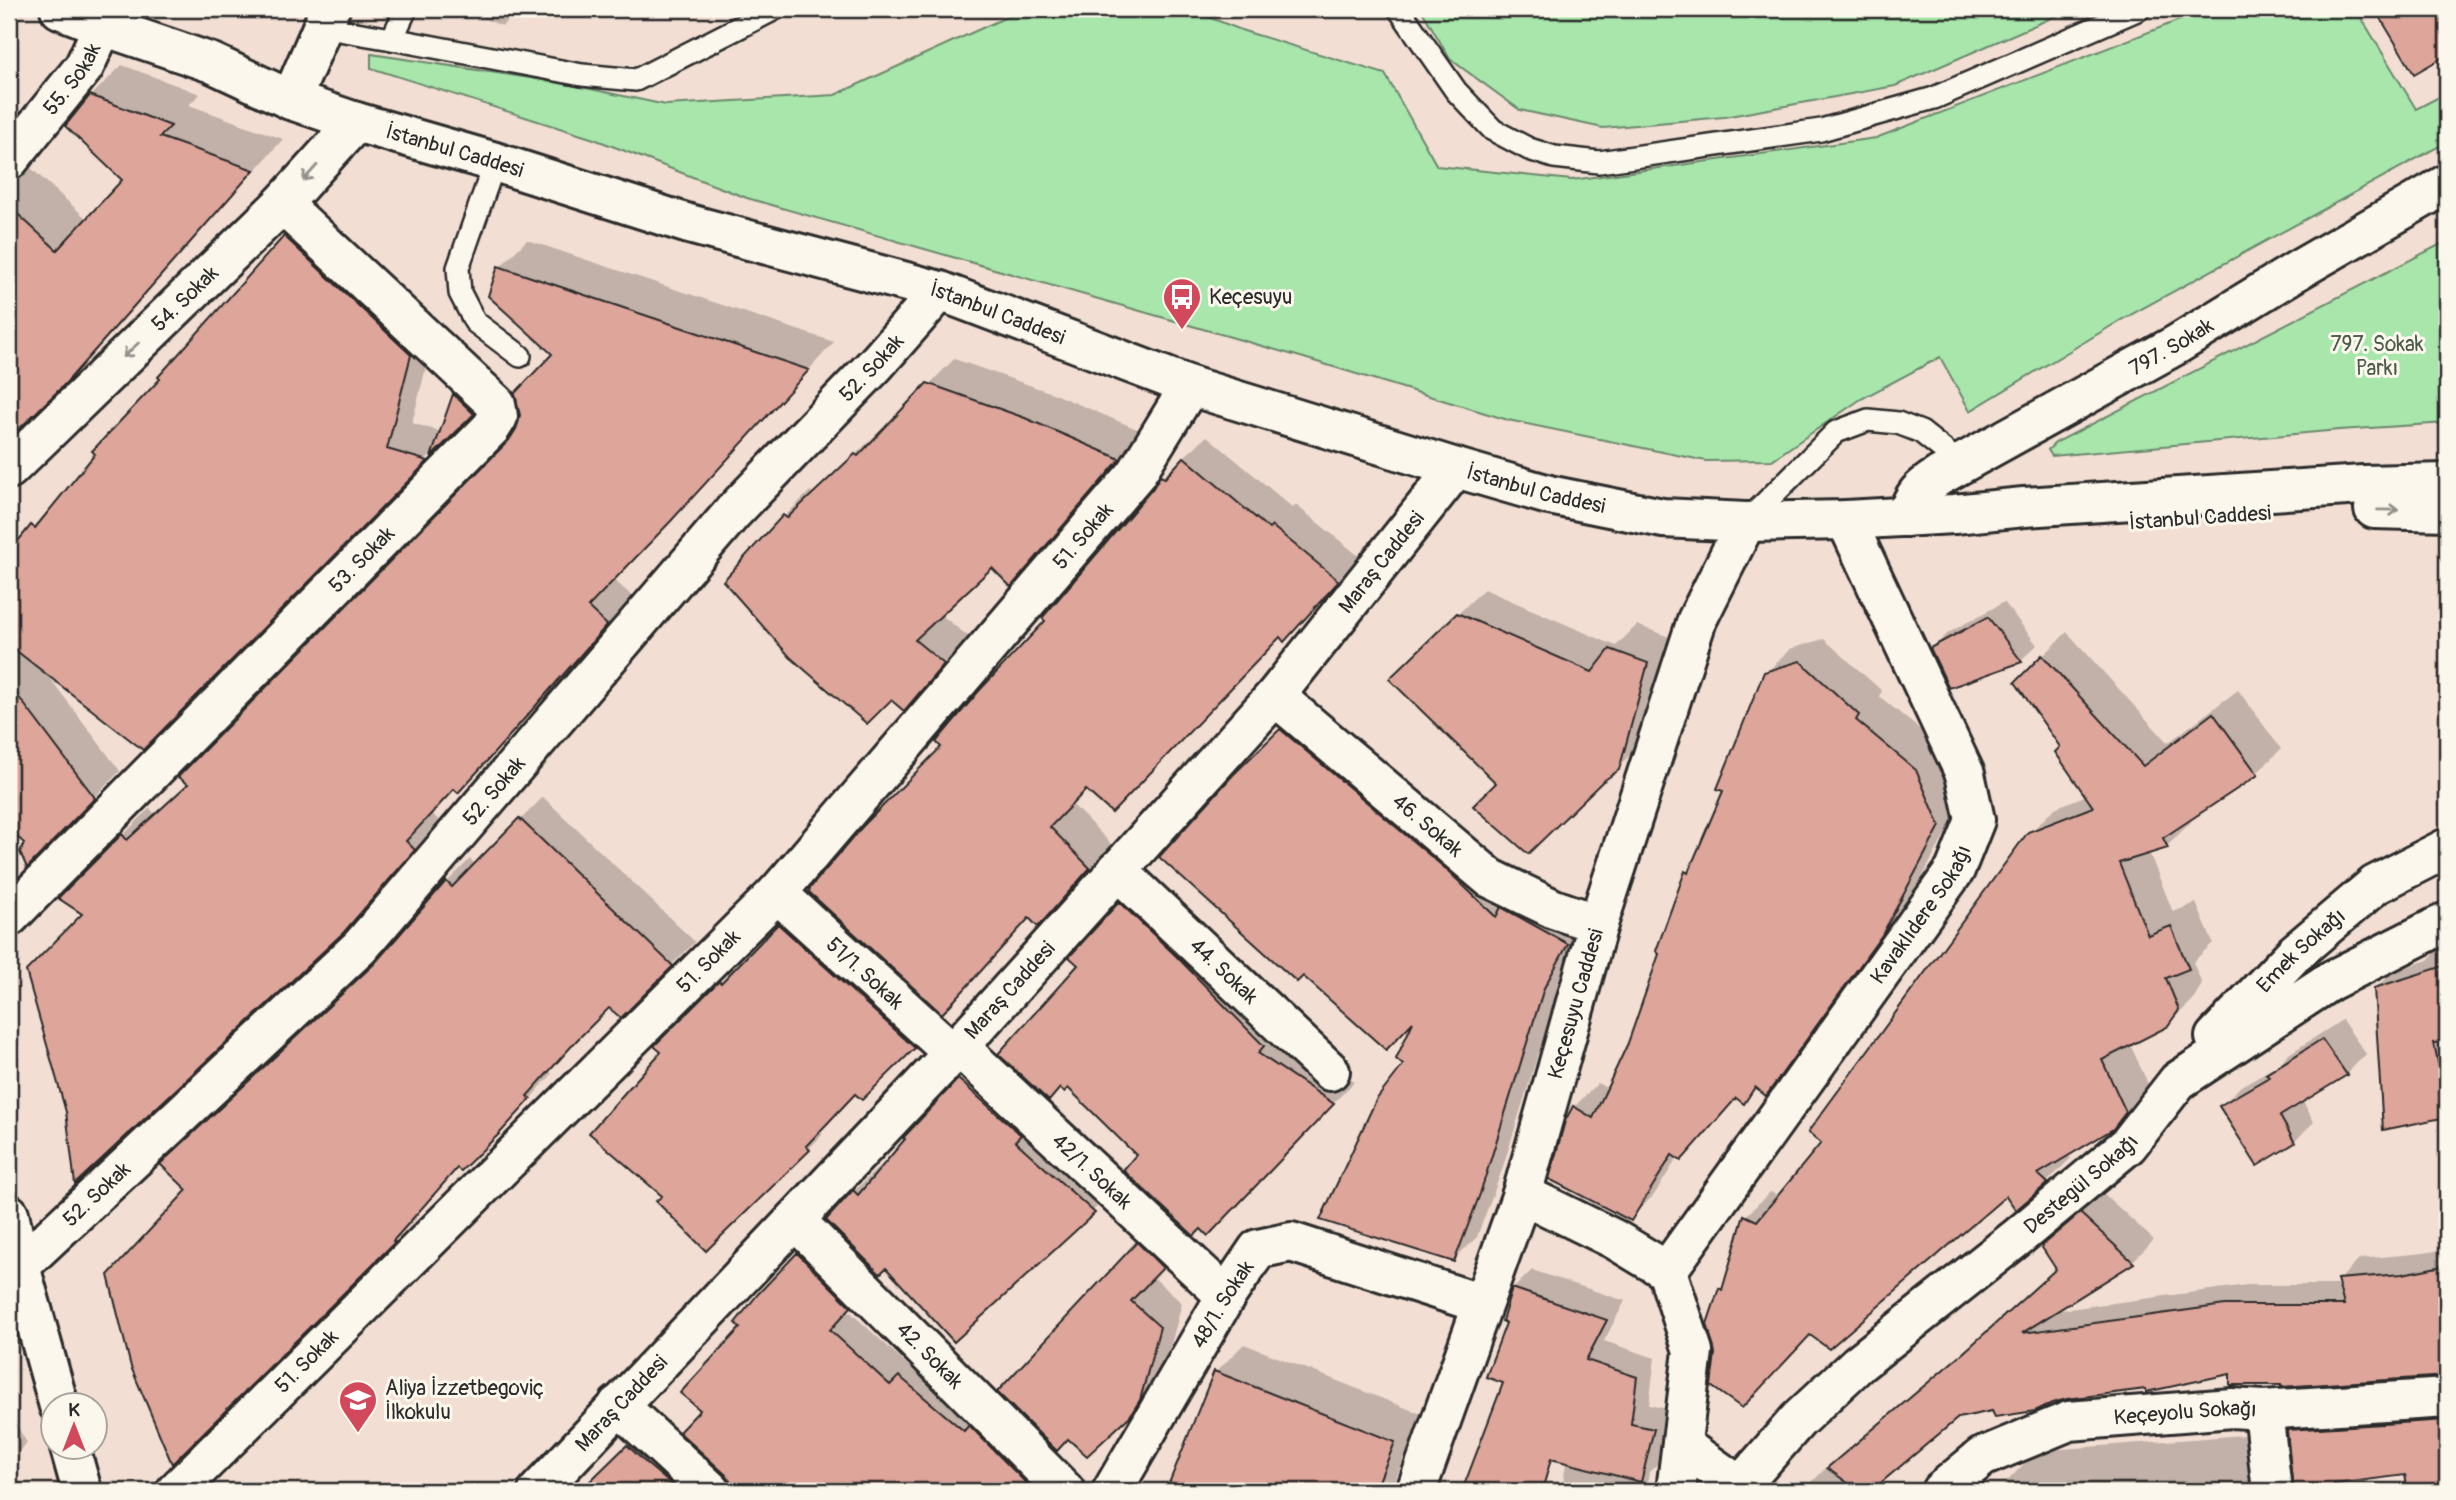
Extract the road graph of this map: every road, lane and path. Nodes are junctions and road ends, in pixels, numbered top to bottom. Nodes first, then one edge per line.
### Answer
1 (60, 9) edge
2 (406, 9) edge
3 (775, 9) edge
4 (1399, 9) edge
5 (2139, 9) edge
6 (325, 18) edge
7 (103, 26) junction
8 (391, 39) junction
9 (291, 100) junction
10 (356, 122) junction
11 (9, 160) edge
12 (495, 162) junction
13 (2447, 184) edge
14 (282, 204) junction
15 (940, 290) junction
16 (520, 356) dead end
17 (1190, 386) junction
18 (1960, 463) junction
19 (1456, 468) junction
20 (9, 469) edge
21 (2447, 483) edge
22 (2447, 511) edge
23 (1954, 514) junction
24 (1906, 517) junction
25 (1846, 520) junction
26 (1746, 522) junction
27 (1275, 696) junction
28 (2447, 848) edge
29 (1116, 870) junction
30 (777, 893) junction
31 (9, 917) edge
32 (2447, 922) edge
33 (1598, 924) junction
34 (956, 1050) junction
35 (1330, 1071) dead end
36 (2178, 1081) junction
37 (1522, 1194) junction
38 (9, 1214) edge
39 (795, 1220) junction
40 (20, 1266) junction
41 (1667, 1271) junction
42 (1226, 1296) junction
43 (1482, 1304) junction
44 (55, 1392) edge
45 (2447, 1398) edge
46 (618, 1405) junction
47 (2263, 1410) junction
48 (1684, 1446) junction
49 (73, 1462) edge
50 (1744, 1488) edge
51 (78, 1489) edge
52 (176, 1491) edge
53 (538, 1491) edge
54 (711, 1491) edge
55 (1065, 1491) edge
56 (1112, 1491) edge
57 (1416, 1491) edge
58 (1676, 1491) edge
59 (1941, 1491) edge
60 (2272, 1491) edge

1 - 7 street, İstanbul Caddesi
2 - 8 lane
3 - 8 lane
4 - 5 lane
6 - 8 lane
6 - 9 street
7 - 9 street, İstanbul Caddesi
7 - 11 street, 55. Sokak
9 - 10 street, İstanbul Caddesi
10 - 12 street, İstanbul Caddesi
10 -> 14 street, 54. Sokak
12 - 15 street, İstanbul Caddesi
12 - 16 lane
13 - 18 street, 797. Sokak
14 -> 20 street, 54. Sokak
14 - 31 street, 53. Sokak
15 - 17 street, İstanbul Caddesi
15 - 40 street, 52. Sokak
17 - 19 street, İstanbul Caddesi
17 - 30 street, 51. Sokak
18 - 24 street, 797. Sokak
18 - 26 lane
19 - 26 street, İstanbul Caddesi
19 - 27 street, Maraş Caddesi
21 - 23 street, İstanbul Caddesi
23 -> 22 street, İstanbul Caddesi
23 - 24 street, İstanbul Caddesi
24 - 25 street, İstanbul Caddesi
25 - 26 street, İstanbul Caddesi
25 - 41 street, Kavaklıdere Sokağı
26 - 33 street, Keçesuyu Caddesi
27 - 29 street, Maraş Caddesi
27 - 33 street, 46. Sokak
28 - 36 street, Emek Sokağı
29 - 34 street, Maraş Caddesi
29 - 35 street, 44. Sokak
30 - 34 street, 51/1. Sokak
30 - 52 street, 51. Sokak
32 - 36 street, Destegül Sokağı
33 - 37 street, Keçesuyu Caddesi
34 - 39 street, Maraş Caddesi
34 - 42 street, 42/1. Sokak
36 - 50 street, Destegül Sokağı
37 - 41 street
37 - 43 street, Keçesuyu Caddesi
38 - 40 street
39 - 46 street, Maraş Caddesi
39 - 55 street, 42. Sokak
40 - 44 street
41 - 48 street
42 - 43 street, 48/1. Sokak
42 - 56 street, 48/1. Sokak
43 - 57 street, Keçesuyu Caddesi
45 - 47 street, Keçeyolu Sokağı
46 - 53 street, Maraş Caddesi
46 - 54 street
47 - 59 street, Keçeyolu Sokağı
47 - 60 street
48 - 50 street
48 - 58 street
49 - 51 street

